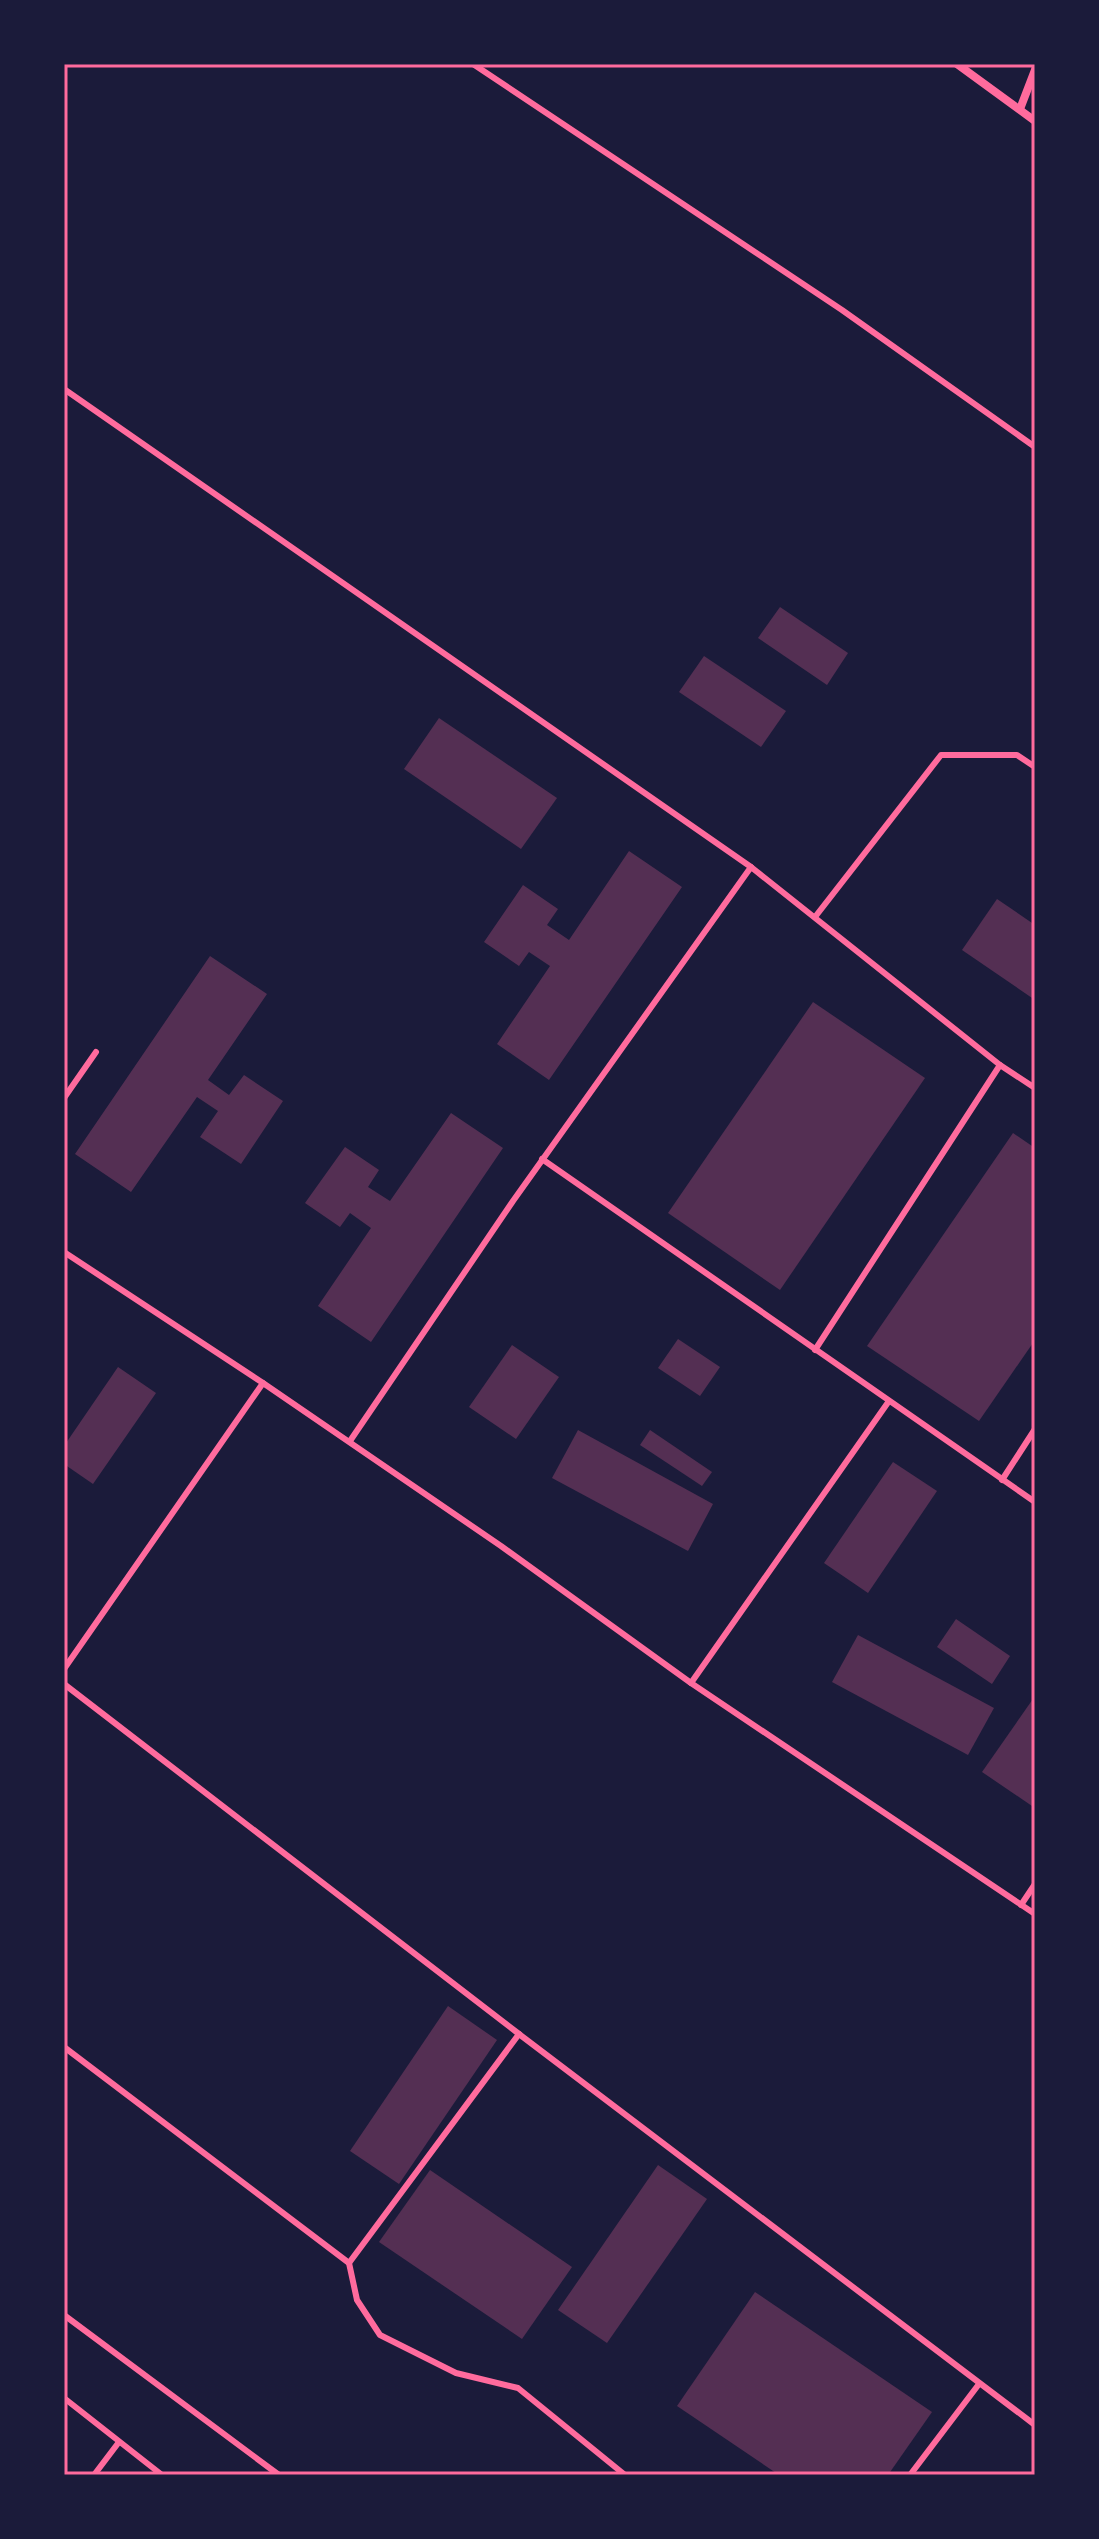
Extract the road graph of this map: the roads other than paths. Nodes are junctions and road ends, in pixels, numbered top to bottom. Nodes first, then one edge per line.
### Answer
1 (473, 64) edge
2 (957, 64) edge
3 (1035, 70) edge
4 (1020, 109) junction
5 (1035, 121) edge
6 (64, 389) edge
7 (1035, 447) edge
8 (1035, 767) edge
9 (751, 867) junction
10 (815, 917) junction
11 (96, 1052) dead end
12 (1000, 1065) junction
13 (1035, 1088) edge
14 (64, 1098) edge
15 (542, 1159) junction
16 (64, 1252) edge
17 (815, 1350) junction
18 (263, 1383) junction
19 (889, 1401) junction
20 (1035, 1429) edge
21 (350, 1441) junction
22 (1002, 1480) junction
23 (1035, 1502) edge
24 (64, 1669) edge
25 (691, 1683) junction
26 (64, 1684) edge
27 (1035, 1884) edge
28 (1021, 1905) junction
29 (1035, 1914) edge
30 (519, 2034) junction
31 (64, 2047) edge
32 (349, 2263) junction
33 (64, 2315) edge
34 (979, 2384) junction
35 (64, 2398) edge
36 (1035, 2425) edge
37 (119, 2442) junction
38 (94, 2475) edge
39 (162, 2475) edge
40 (279, 2475) edge
41 (625, 2475) edge
42 (910, 2475) edge

1 - 7 lane
2 - 4 street
3 - 4 street
4 - 5 street
6 - 9 lane
8 - 10 lane
9 - 10 lane
9 - 15 lane
10 - 12 lane
11 - 14 lane
12 - 13 lane
12 - 17 lane
15 - 17 lane
15 - 21 lane
16 - 18 lane
17 - 19 lane
18 - 21 lane
18 - 24 lane
19 - 22 lane
19 - 25 lane
20 - 22 lane
21 - 25 lane
22 - 23 lane
25 - 28 lane
26 - 30 lane
27 - 28 lane
28 - 29 lane
30 - 32 lane
30 - 34 lane
31 - 32 lane
32 - 41 lane
33 - 40 lane
34 - 36 lane
34 - 42 lane
35 - 37 lane
37 - 38 lane
37 - 39 lane

